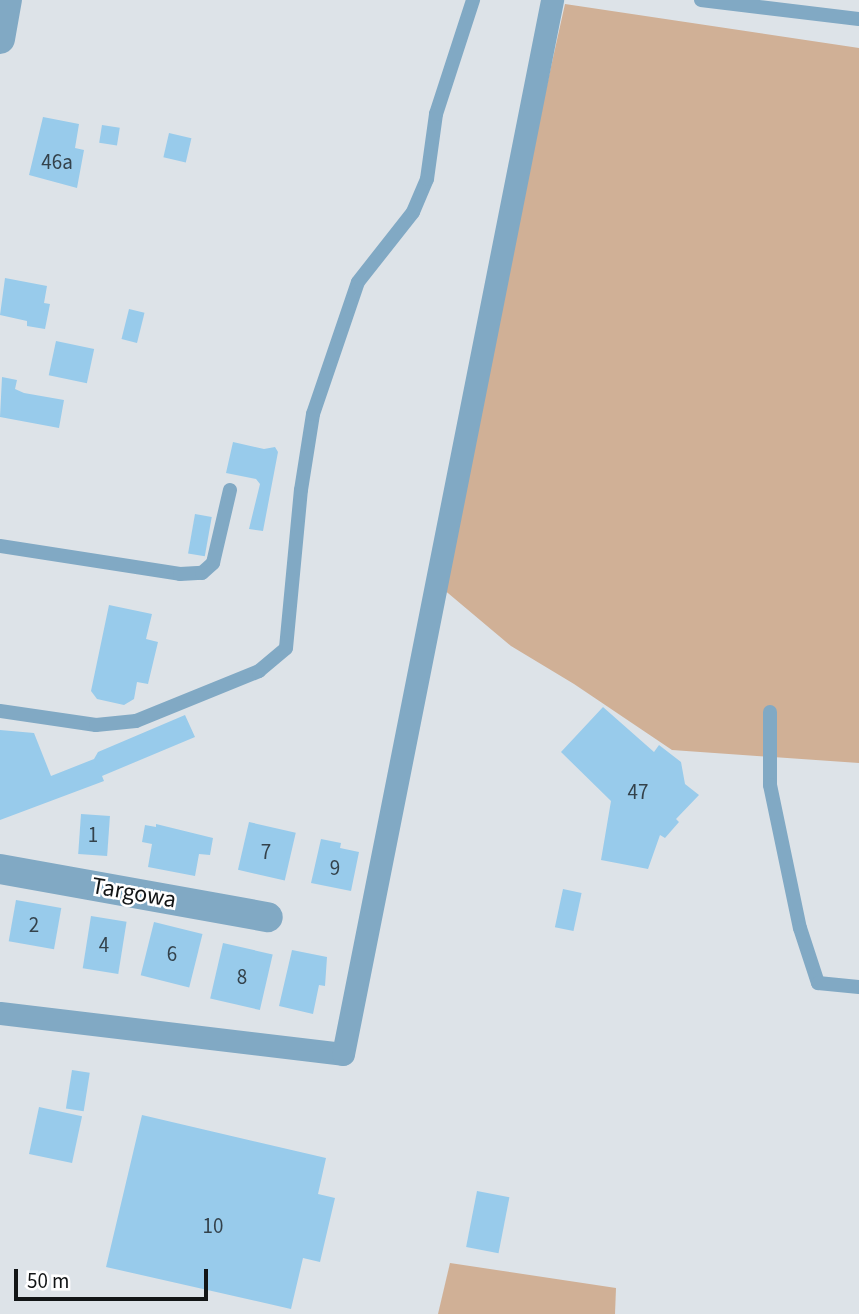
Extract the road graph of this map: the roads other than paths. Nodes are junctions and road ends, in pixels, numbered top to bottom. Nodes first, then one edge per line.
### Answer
1 (7, 0) edge
2 (473, 0) edge
3 (552, 0) edge
4 (701, 0) edge
5 (859, 19) edge
6 (0, 39) edge
7 (230, 490) dead end
8 (0, 546) edge
9 (0, 711) edge
10 (770, 712) dead end
11 (0, 869) edge
12 (268, 917) dead end
13 (859, 987) edge
14 (0, 1013) edge

1 - 6 street
2 - 9 lane
3 - 14 street
4 - 5 lane
7 - 8 lane
10 - 13 lane
11 - 12 street, Targowa

